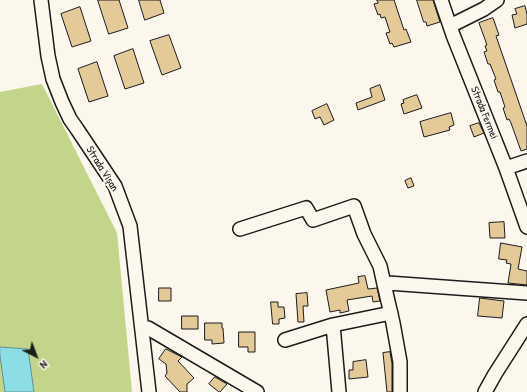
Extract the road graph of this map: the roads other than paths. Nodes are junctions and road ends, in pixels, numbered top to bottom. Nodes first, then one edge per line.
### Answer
1 (41, 0) edge
2 (441, 0) edge
3 (497, 0) edge
4 (450, 26) junction
5 (527, 161) edge
6 (506, 168) junction
7 (527, 227) edge
8 (240, 229) dead end
9 (384, 284) junction
10 (527, 293) edge
11 (390, 313) junction
12 (527, 324) edge
13 (333, 325) junction
14 (142, 328) junction
15 (285, 340) dead end
16 (149, 392) edge
17 (257, 392) edge
18 (339, 392) edge
19 (400, 392) edge
20 (485, 392) edge

1 - 14 street, Strada Vișan
2 - 4 street, Strada Fermei
3 - 4 street
4 - 6 street, Strada Fermei
5 - 6 street
6 - 7 street, Strada Fermei
8 - 9 street
9 - 10 street
9 - 11 street
11 - 13 street
11 - 19 street
12 - 20 street
13 - 15 street
13 - 18 street
14 - 16 street, Strada Vișan
14 - 17 street

